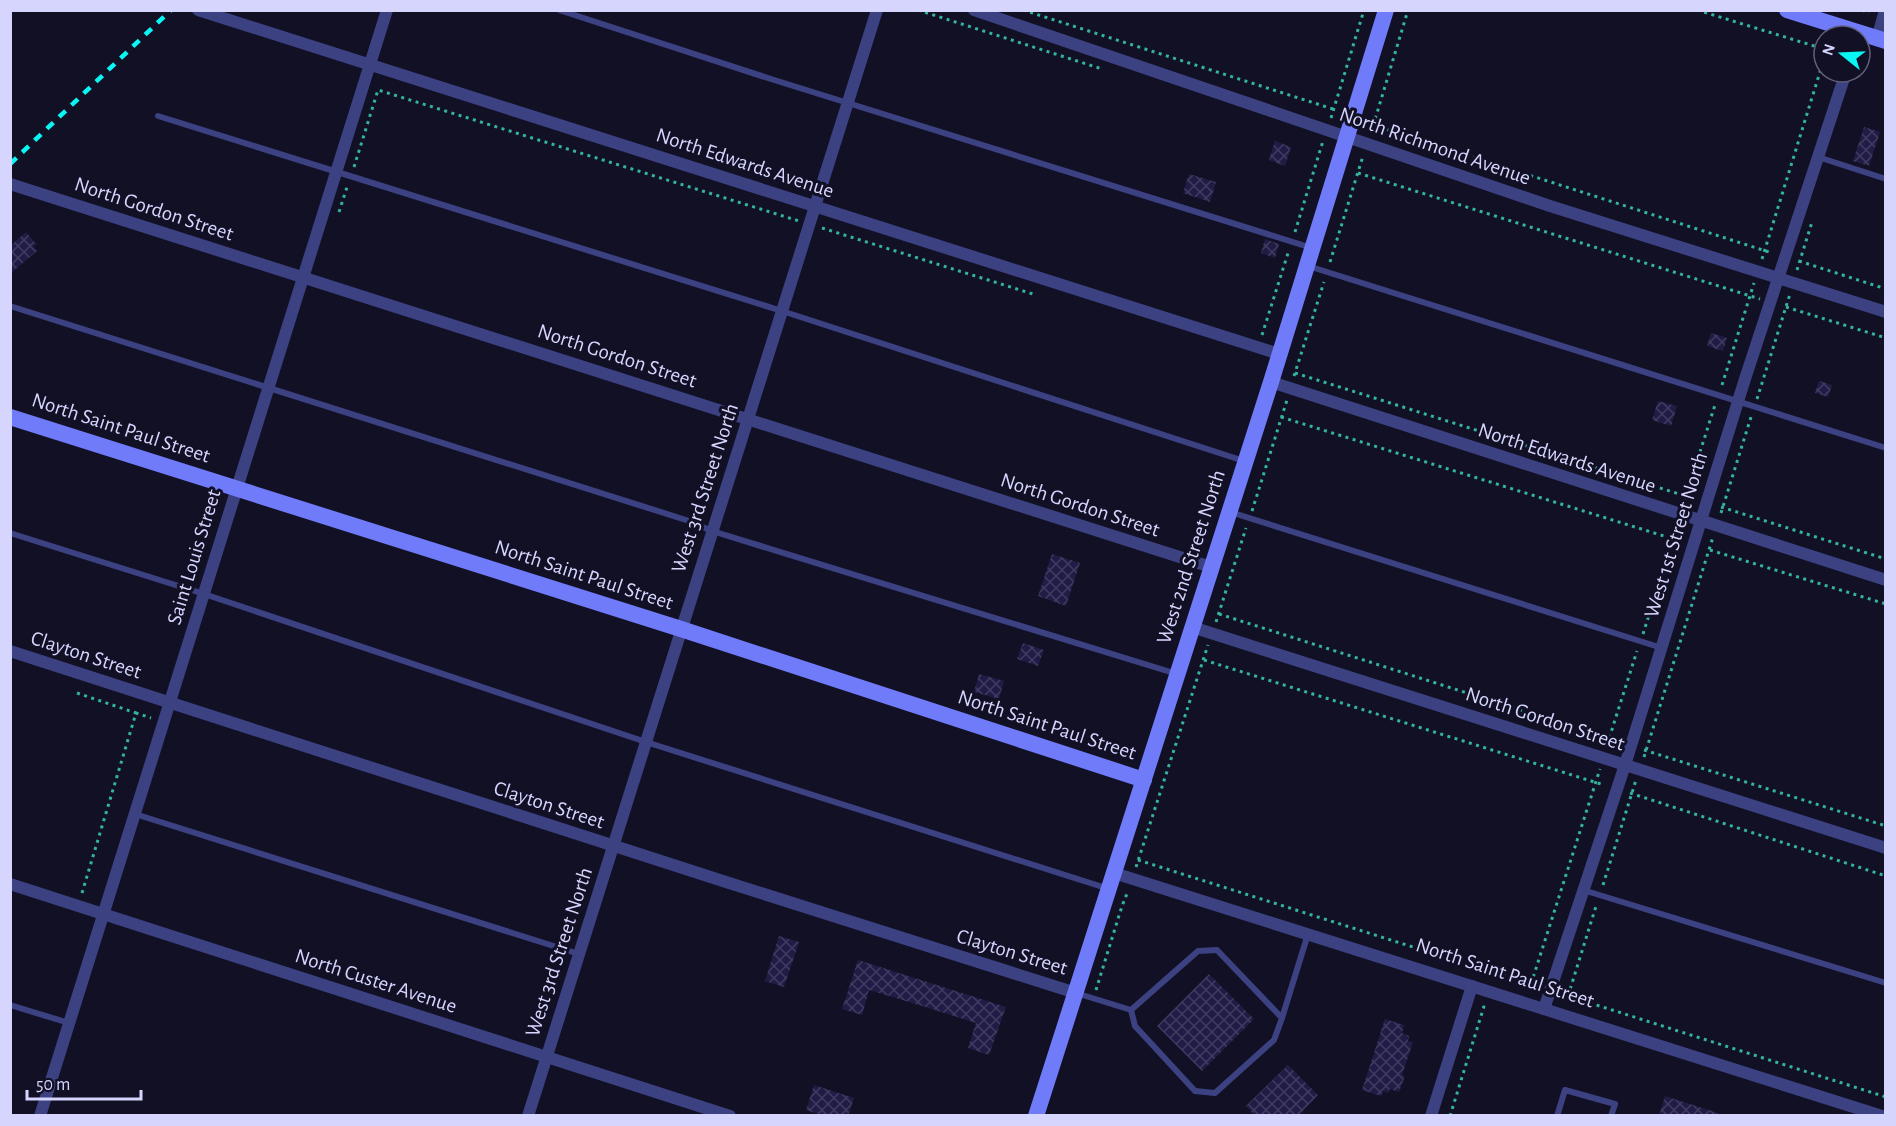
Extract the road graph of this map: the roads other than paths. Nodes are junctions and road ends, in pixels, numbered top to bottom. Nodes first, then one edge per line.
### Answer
1 (198, 10) edge
2 (387, 10) edge
3 (559, 10) edge
4 (877, 10) edge
5 (974, 10) edge
6 (1787, 10) edge
7 (1885, 10) edge
8 (1382, 12) edge
9 (1828, 24) edge
10 (1881, 40) edge
11 (370, 64) junction
12 (1842, 84) edge
13 (848, 103) junction
14 (158, 116) dead end
15 (1347, 136) junction
16 (1818, 157) junction
17 (336, 172) junction
18 (1886, 179) edge
19 (10, 184) edge
20 (815, 205) junction
21 (1312, 248) junction
22 (1307, 266) junction
23 (303, 276) junction
24 (1778, 278) junction
25 (10, 306) edge
26 (782, 311) junction
27 (1886, 312) edge
28 (1280, 354) junction
29 (1271, 382) junction
30 (268, 388) junction
31 (1738, 401) junction
32 (10, 417) edge
33 (748, 418) junction
34 (1886, 448) edge
35 (1245, 461) junction
36 (236, 488) junction
37 (1229, 512) junction
38 (1701, 522) junction
39 (712, 531) junction
40 (10, 533) edge
41 (1211, 567) junction
42 (1886, 580) edge
43 (204, 594) junction
44 (1192, 627) junction
45 (681, 629) junction
46 (1662, 648) junction
47 (10, 651) edge
48 (1177, 675) junction
49 (169, 702) junction
50 (646, 742) junction
51 (1625, 765) junction
52 (1144, 780) junction
53 (134, 814) junction
54 (613, 846) junction
55 (1886, 848) edge
56 (1111, 880) junction
57 (10, 884) edge
58 (1583, 890) junction
59 (103, 914) junction
60 (1308, 934) junction
61 (579, 954) junction
62 (1886, 983) edge
63 (1472, 986) junction
64 (1076, 993) junction
65 (10, 1005) edge
66 (1544, 1009) junction
67 (1131, 1010) junction
68 (1282, 1017) junction
69 (69, 1023) junction
70 (546, 1056) junction
71 (40, 1116) edge
72 (528, 1116) edge
73 (730, 1116) edge
74 (1036, 1116) edge
75 (1431, 1116) edge
76 (1557, 1116) edge
77 (1611, 1116) edge
78 (1882, 1116) edge

1 - 11 street, North Edwards Avenue
2 - 11 street, Saint Louis Street
3 - 13 lane
4 - 13 street, West 3rd Street North
5 - 15 street, North Richmond Avenue
6 - 9 street
7 - 10 street
8 - 15 street, West 2nd Street North
11 - 17 street, Saint Louis Street
11 - 20 street, North Edwards Avenue
12 - 16 street, West 1st Street North
13 - 20 street, West 3rd Street North
13 - 21 lane
14 - 17 lane
15 - 21 street, West 2nd Street North
15 - 24 street, North Richmond Avenue
16 - 18 lane
16 - 24 street, West 1st Street North
17 - 23 street, Saint Louis Street
17 - 26 lane
19 - 23 street, North Gordon Street
20 - 26 street, West 3rd Street North
20 - 28 street, North Edwards Avenue
21 - 22 street, West 2nd Street North
22 - 28 street, West 2nd Street North
22 - 31 lane
23 - 30 street, Saint Louis Street
23 - 33 street, North Gordon Street
24 - 27 street, North Richmond Avenue
24 - 31 street, West 1st Street North
25 - 30 lane
26 - 33 street, West 3rd Street North
26 - 35 lane
28 - 29 street, West 2nd Street North
29 - 35 street, West 2nd Street North
29 - 38 street, North Edwards Avenue
30 - 36 street, Saint Louis Street
30 - 39 lane
31 - 34 lane
31 - 38 street, West 1st Street North
32 - 36 street, North Saint Paul Street
33 - 39 street, West 3rd Street North
33 - 41 street, North Gordon Street
35 - 37 street, West 2nd Street North
36 - 43 street, Saint Louis Street
36 - 45 street, North Saint Paul Street
37 - 41 street, West 2nd Street North
37 - 46 lane
38 - 42 street, North Edwards Avenue
38 - 46 street, West 1st Street North
39 - 45 street, West 3rd Street North
39 - 48 lane
40 - 43 lane
41 - 44 street, West 2nd Street North
43 - 49 street, Saint Louis Street
43 - 50 lane
44 - 48 street, West 2nd Street North
44 - 51 street, North Gordon Street
45 - 50 street, West 3rd Street North
45 - 52 street, North Saint Paul Street
46 - 51 street, West 1st Street North
47 - 49 street, Clayton Street
48 - 52 street, West 2nd Street North
49 - 53 street, Saint Louis Street
49 - 54 street, Clayton Street
50 - 54 street, West 3rd Street North
50 - 56 lane
51 - 55 street, North Gordon Street
51 - 58 street, West 1st Street North
52 - 56 street, West 2nd Street North
53 - 59 street, Saint Louis Street
53 - 61 lane
54 - 61 street, West 3rd Street North
54 - 64 street, Clayton Street
56 - 60 street, North Saint Paul Street
56 - 64 street, West 2nd Street North
57 - 59 street, North Custer Avenue
58 - 62 lane
58 - 66 street, West 1st Street North
59 - 69 street, Saint Louis Street
59 - 70 street, North Custer Avenue
60 - 63 street, North Saint Paul Street
60 - 68 lane
61 - 70 street, West 3rd Street North
63 - 66 street, North Saint Paul Street
63 - 75 street
64 - 67 lane
64 - 74 street, West 2nd Street North
65 - 69 lane
66 - 78 street, North Saint Paul Street
67 - 68 lane
67 - 68 lane
69 - 71 street, Saint Louis Street
70 - 72 street, West 3rd Street North
70 - 73 street, North Custer Avenue
76 - 77 lane

